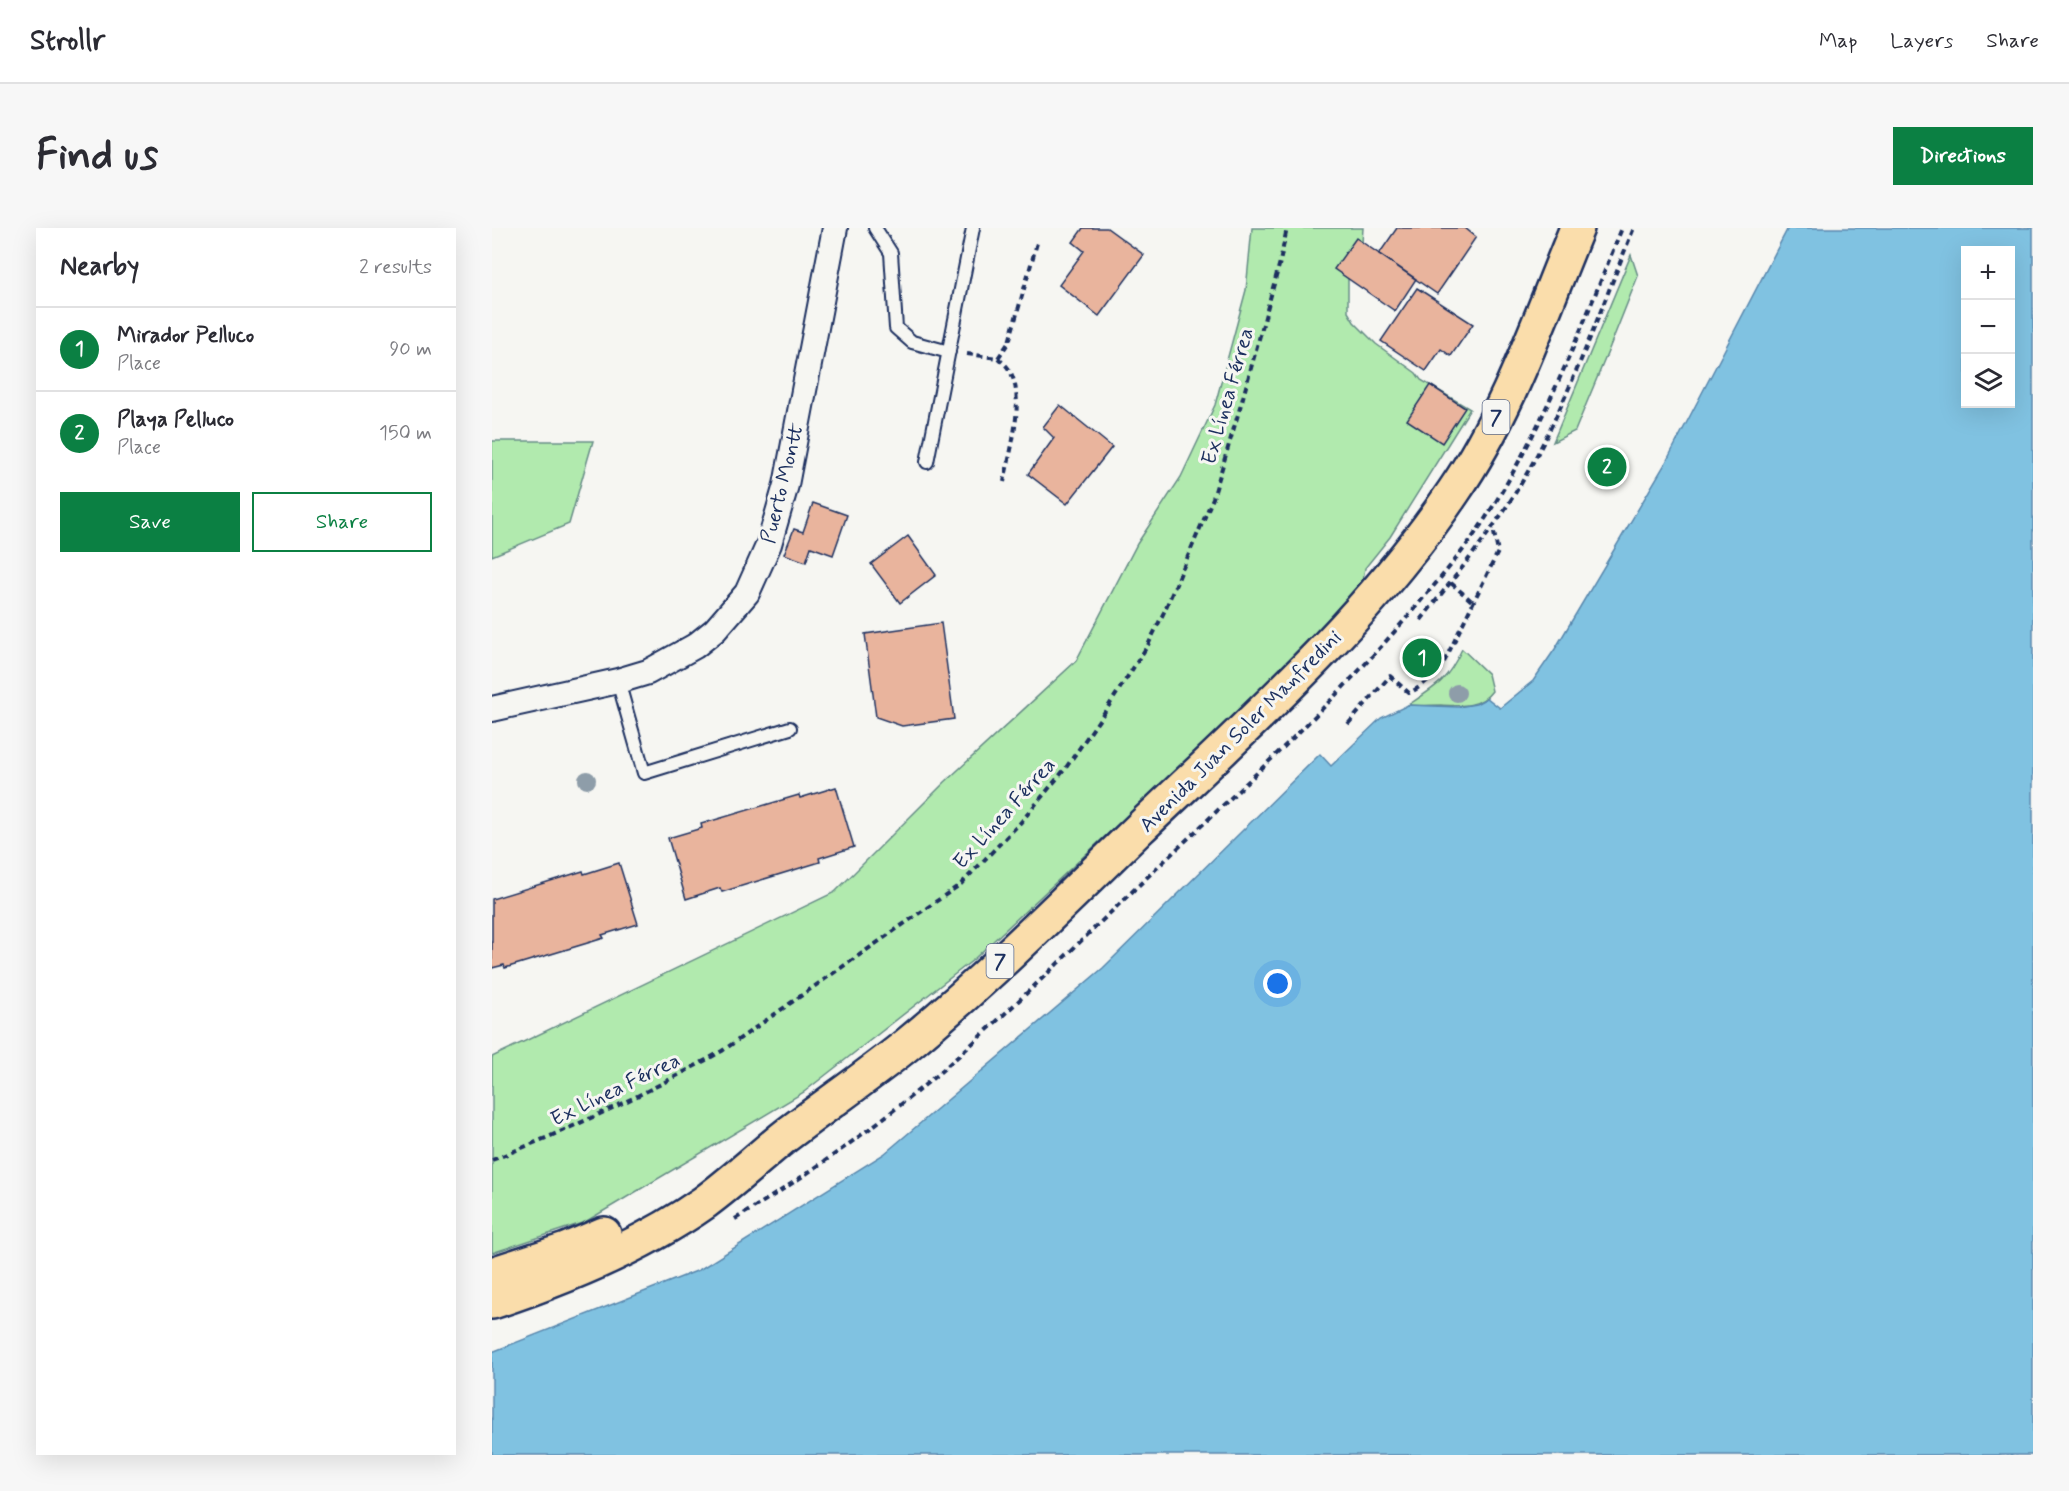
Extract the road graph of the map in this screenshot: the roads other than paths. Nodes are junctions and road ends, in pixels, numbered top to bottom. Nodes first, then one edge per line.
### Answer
1 (835, 228) edge
2 (875, 228) edge
3 (973, 228) edge
4 (1576, 228) edge
5 (949, 352) junction
6 (927, 462) dead end
7 (618, 681) junction
8 (492, 710) edge
9 (790, 728) dead end
10 (783, 1138) junction
11 (492, 1274) edge
12 (492, 1302) edge

1 - 7 street, Puerto Montt
2 - 5 lane
3 - 5 lane
4 - 10 highway, Avenida Juan Soler Manfredini / 7
5 - 6 lane
7 - 8 street, Puerto Montt
7 - 9 lane
10 - 11 highway, Avenida Juan Soler Manfredini / 7
10 - 12 highway, Avenida Juan Soler Manfredini / 7

